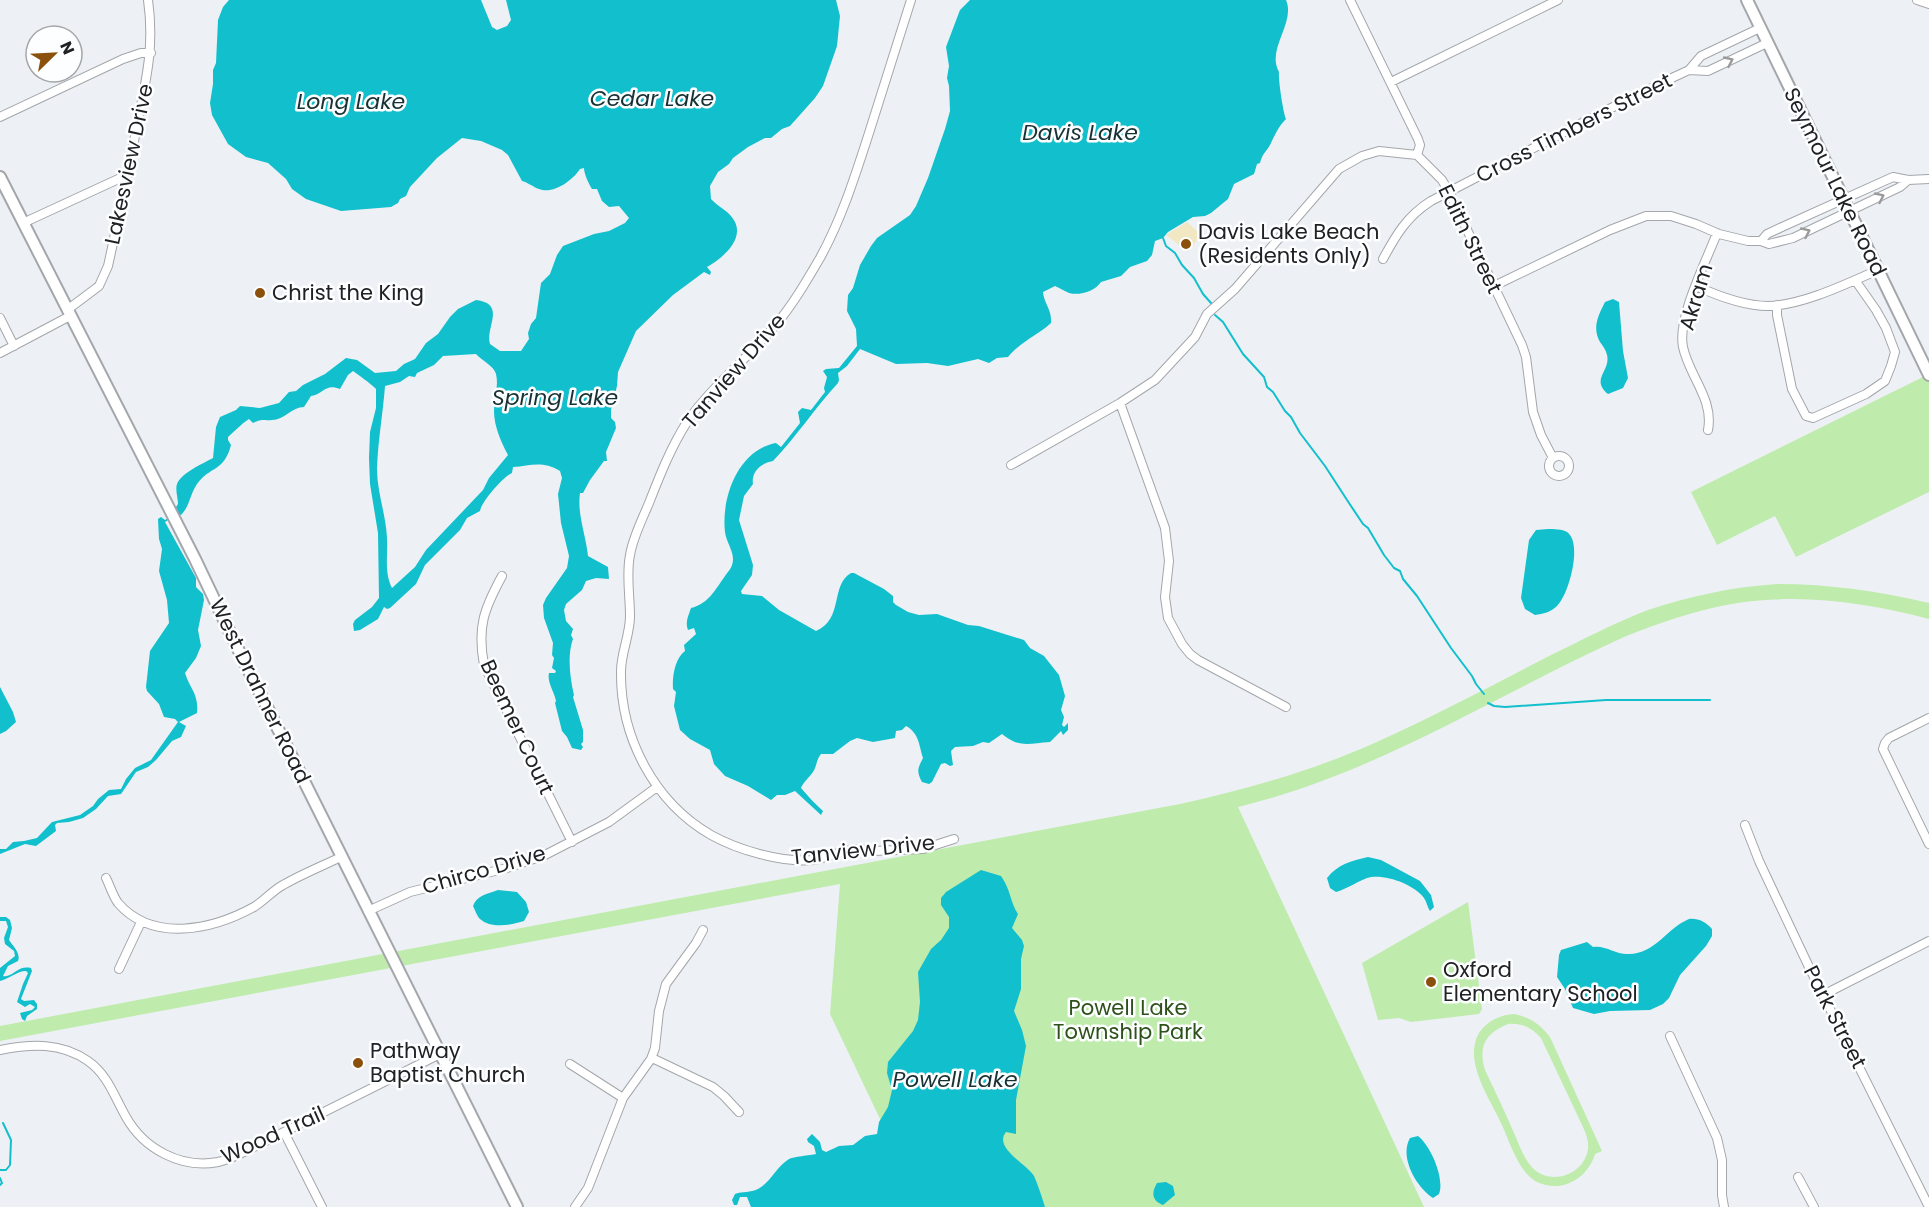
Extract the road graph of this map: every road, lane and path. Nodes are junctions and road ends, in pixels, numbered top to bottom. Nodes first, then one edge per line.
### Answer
1 (148, 0) edge
2 (911, 0) edge
3 (1350, 0) edge
4 (1558, 0) edge
5 (1747, 0) edge
6 (1917, 0) edge
7 (1929, 4) edge
8 (1760, 28) junction
9 (1767, 43) junction
10 (151, 53) junction
11 (1689, 70) junction
12 (1391, 82) junction
13 (0, 117) edge
14 (1416, 155) junction
15 (127, 175) junction
16 (0, 177) edge
17 (1929, 179) edge
18 (1908, 180) junction
19 (1449, 192) junction
20 (1844, 200) junction
21 (1850, 211) junction
22 (23, 224) junction
23 (1717, 233) junction
24 (1761, 241) junction
25 (1383, 259) dead end
26 (1878, 270) junction
27 (1856, 279) junction
28 (1494, 286) junction
29 (1696, 286) junction
30 (1777, 305) junction
31 (69, 313) junction
32 (0, 318) edge
33 (14, 346) junction
34 (0, 353) edge
35 (1929, 375) edge
36 (1120, 403) junction
37 (1708, 430) dead end
38 (1553, 459) dead end
39 (1011, 465) dead end
40 (502, 576) dead end
41 (1286, 707) dead end
42 (1929, 718) edge
43 (657, 787) junction
44 (1745, 825) dead end
45 (954, 839) dead end
46 (572, 842) junction
47 (1929, 844) edge
48 (341, 857) junction
49 (106, 878) dead end
50 (368, 911) junction
51 (141, 922) junction
52 (703, 930) dead end
53 (1929, 941) edge
54 (119, 969) dead end
55 (1823, 995) junction
56 (1670, 1036) dead end
57 (0, 1050) edge
58 (440, 1054) junction
59 (652, 1058) junction
60 (570, 1064) dead end
61 (622, 1098) junction
62 (739, 1112) dead end
63 (284, 1132) junction
64 (1798, 1177) dead end
65 (322, 1207) edge
66 (517, 1207) edge
67 (575, 1207) edge
68 (1724, 1207) edge
69 (1814, 1207) edge
70 (1929, 1207) edge

1 - 10 street, Lakesview Drive
2 - 43 street, Tanview Drive
3 - 12 street
4 - 12 street
5 - 8 street, Seymour Lake Road
6 - 7 street
8 - 9 street, Seymour Lake Road
8 - 11 street, Cross Timbers Street
11 -> 9 street, Cross Timbers Street
9 - 20 street, Seymour Lake Road
10 - 13 street
10 - 15 street, Lakesview Drive
11 - 19 street, Cross Timbers Street
12 - 14 street
14 - 19 street, Edith Street
14 - 36 street
15 - 22 street
15 - 31 street, Lakesview Drive
16 - 22 street, West Drahner Road
17 - 18 street
18 - 20 street
21 -> 18 street
19 - 25 street, Cross Timbers Street
19 - 28 street, Edith Street
20 - 21 street, Seymour Lake Road
20 - 24 street
24 -> 21 street
21 - 26 street, Seymour Lake Road
22 - 31 street, West Drahner Road
23 - 24 street
23 - 28 street
23 - 29 street, Akram
26 - 27 street
26 - 35 street, Seymour Lake Road
27 - 30 street
27 - 30 street
28 - 38 street, Edith Street
29 - 30 street
29 - 37 street, Akram
31 - 33 street, Lakesview Drive
31 - 48 street, West Drahner Road
32 - 33 street
33 - 34 street, Lakesview Drive
36 - 39 street
36 - 41 street
40 - 46 street, Beemer Court
42 - 47 street
43 - 45 street, Tanview Drive
43 - 46 street, Chirco Drive
44 - 55 street, Park Street
46 - 50 street, Chirco Drive
48 - 50 street, West Drahner Road
48 - 51 street
49 - 51 street
50 - 58 street, West Drahner Road
51 - 54 street
52 - 59 street
53 - 55 street
55 - 70 street, Park Street
56 - 68 street
57 - 63 street, Wood Trail
58 - 63 street, Wood Trail
58 - 66 street, West Drahner Road
59 - 61 street
59 - 62 street
60 - 61 street
61 - 67 street
63 - 65 street
64 - 69 street

